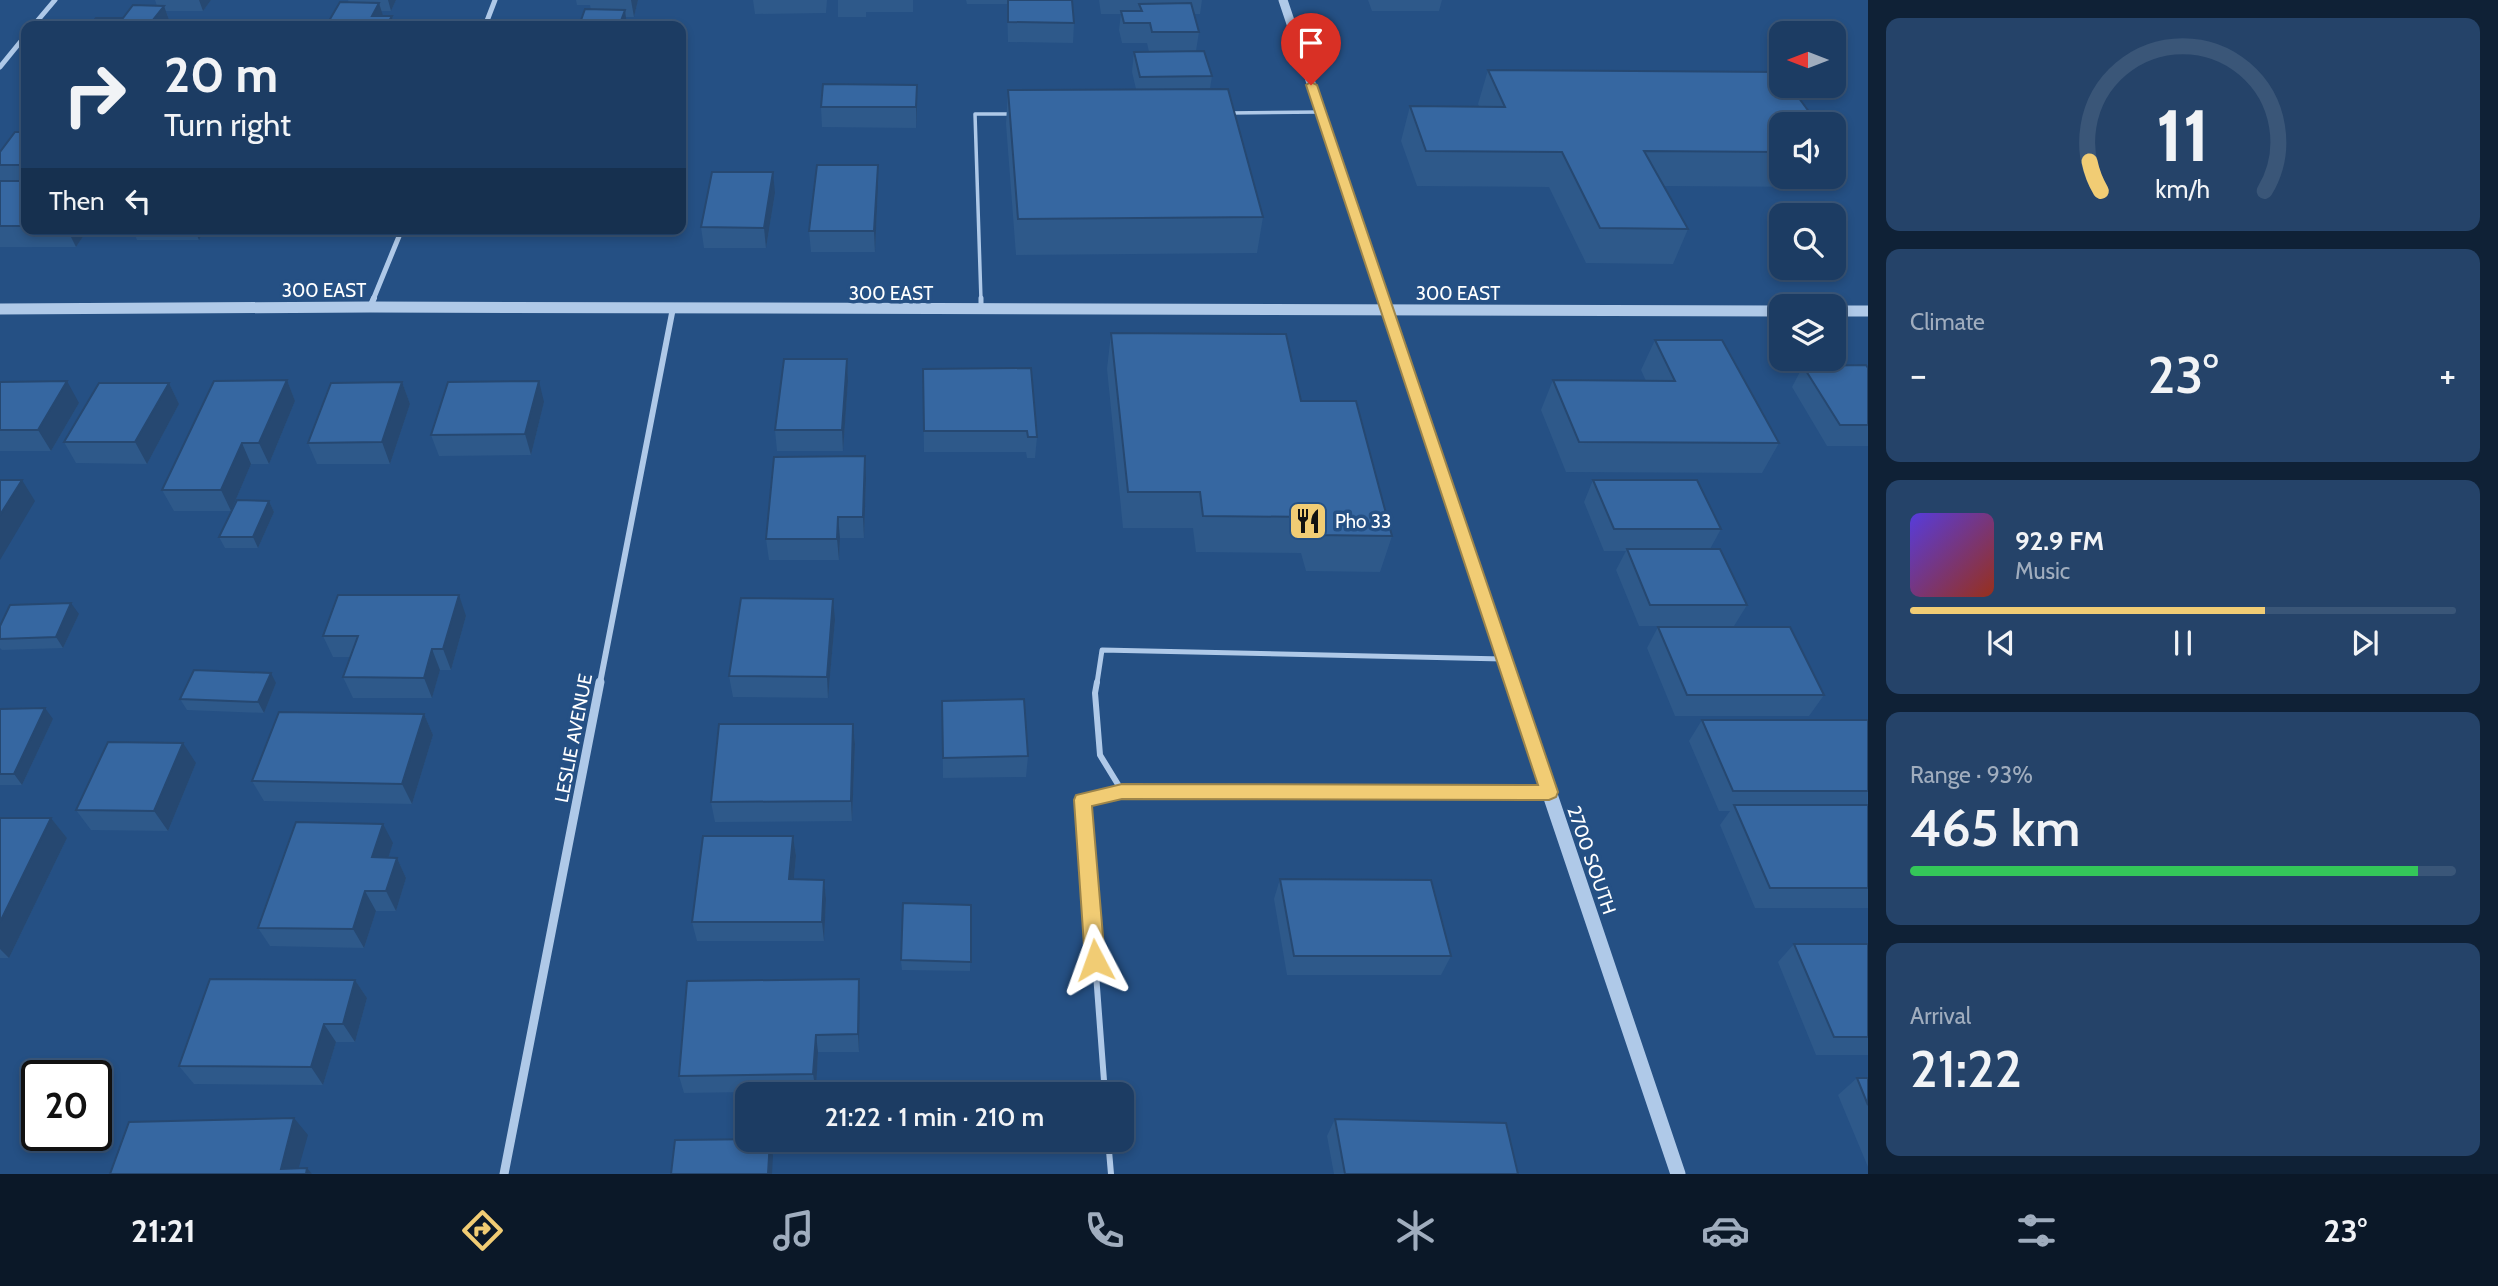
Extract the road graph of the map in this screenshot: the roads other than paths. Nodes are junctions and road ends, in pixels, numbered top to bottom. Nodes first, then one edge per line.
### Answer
1 (55, 0) edge
2 (495, 0) edge
3 (1283, 0) edge
4 (37, 21) edge
5 (487, 21) edge
6 (21, 41) edge
7 (0, 67) edge
8 (1320, 112) junction
9 (1229, 113) edge
10 (1015, 114) edge
11 (400, 235) edge
12 (370, 307) junction
13 (0, 309) edge
14 (673, 309) junction
15 (1387, 310) junction
16 (981, 311) junction
17 (1769, 311) edge
18 (1846, 311) edge
19 (1868, 311) edge
20 (1505, 659) junction
21 (1122, 791) junction
22 (1549, 792) junction
23 (1104, 1082) edge
24 (1109, 1152) edge
25 (504, 1174) edge
26 (1111, 1174) edge
27 (1678, 1174) edge

1 - 4 street
2 - 5 street
3 - 8 street, 2700 SOUTH
6 - 7 street
8 - 9 lane
8 - 15 street, 2700 SOUTH
10 - 16 lane
11 - 12 street
12 - 13 street, 300 EAST
12 - 14 street, 300 EAST
14 - 16 street, 300 EAST
14 - 25 street, LESLIE AVENUE
15 - 16 street, 300 EAST
15 - 17 street, 300 EAST
15 - 20 street, 2700 SOUTH
18 - 19 street
20 - 21 lane
20 - 22 street, 2700 SOUTH
21 - 22 lane
21 - 23 lane
22 - 27 street, 2700 SOUTH
24 - 26 lane

